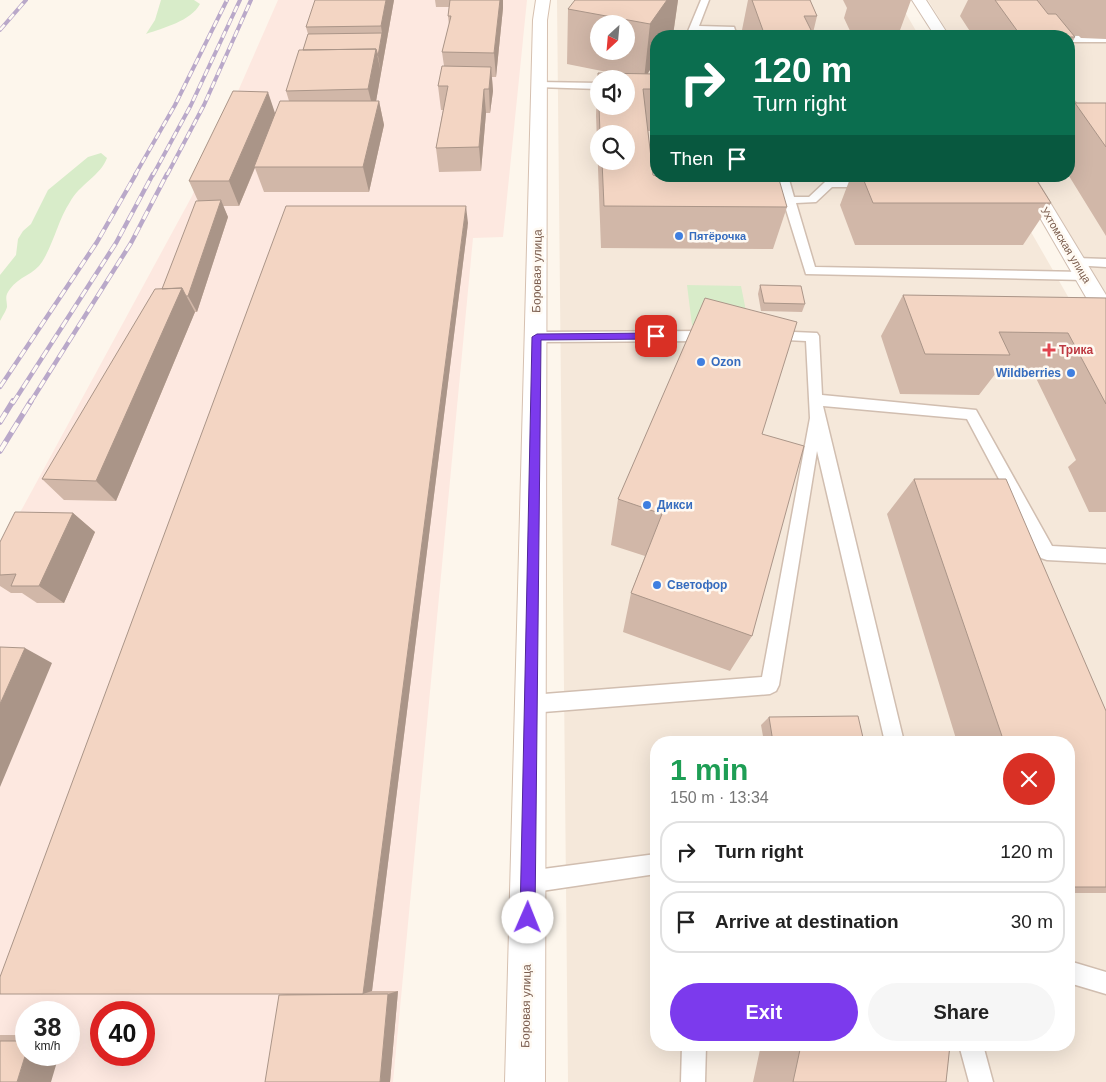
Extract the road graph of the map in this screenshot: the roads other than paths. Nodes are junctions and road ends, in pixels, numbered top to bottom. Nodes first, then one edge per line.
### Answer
1 (543, 0) edge
2 (705, 0) edge
3 (919, 0) edge
4 (693, 30) edge
5 (718, 30) edge
6 (731, 30) edge
7 (938, 30) edge
8 (1075, 39) edge
9 (1106, 39) edge
10 (539, 85) junction
11 (590, 86) edge
12 (1075, 107) edge
13 (1106, 146) edge
14 (784, 182) edge
15 (1029, 182) edge
16 (876, 184) edge
17 (771, 200) edge
18 (790, 200) junction
19 (1106, 262) edge
20 (1080, 269) junction
21 (1106, 313) edge
22 (724, 336) edge
23 (753, 336) edge
24 (537, 337) junction
25 (815, 407) junction
26 (1106, 556) edge
27 (531, 704) junction
28 (893, 736) edge
29 (650, 865) edge
30 (528, 882) junction
31 (1075, 974) edge
32 (1106, 983) edge
33 (694, 1051) edge
34 (973, 1051) edge
35 (525, 1082) edge
36 (693, 1082) edge
37 (981, 1082) edge

1 - 10 street, Боровая улица
2 - 4 lane
3 - 7 street
5 - 6 lane
8 - 9 lane
10 - 11 lane
10 - 24 street, Боровая улица
12 - 13 lane
14 - 18 lane
15 - 20 street, Ухтомская улица
16 - 18 lane
17 - 18 lane
18 - 20 lane
19 - 20 lane
20 - 21 street, Ухтомская улица
22 - 24 lane
23 - 25 lane
24 - 27 street, Боровая улица
25 - 26 lane
25 - 27 lane
25 - 28 lane
27 - 30 street, Боровая улица
29 - 30 lane
30 - 35 street, Боровая улица
31 - 32 lane
33 - 36 lane
34 - 37 lane

